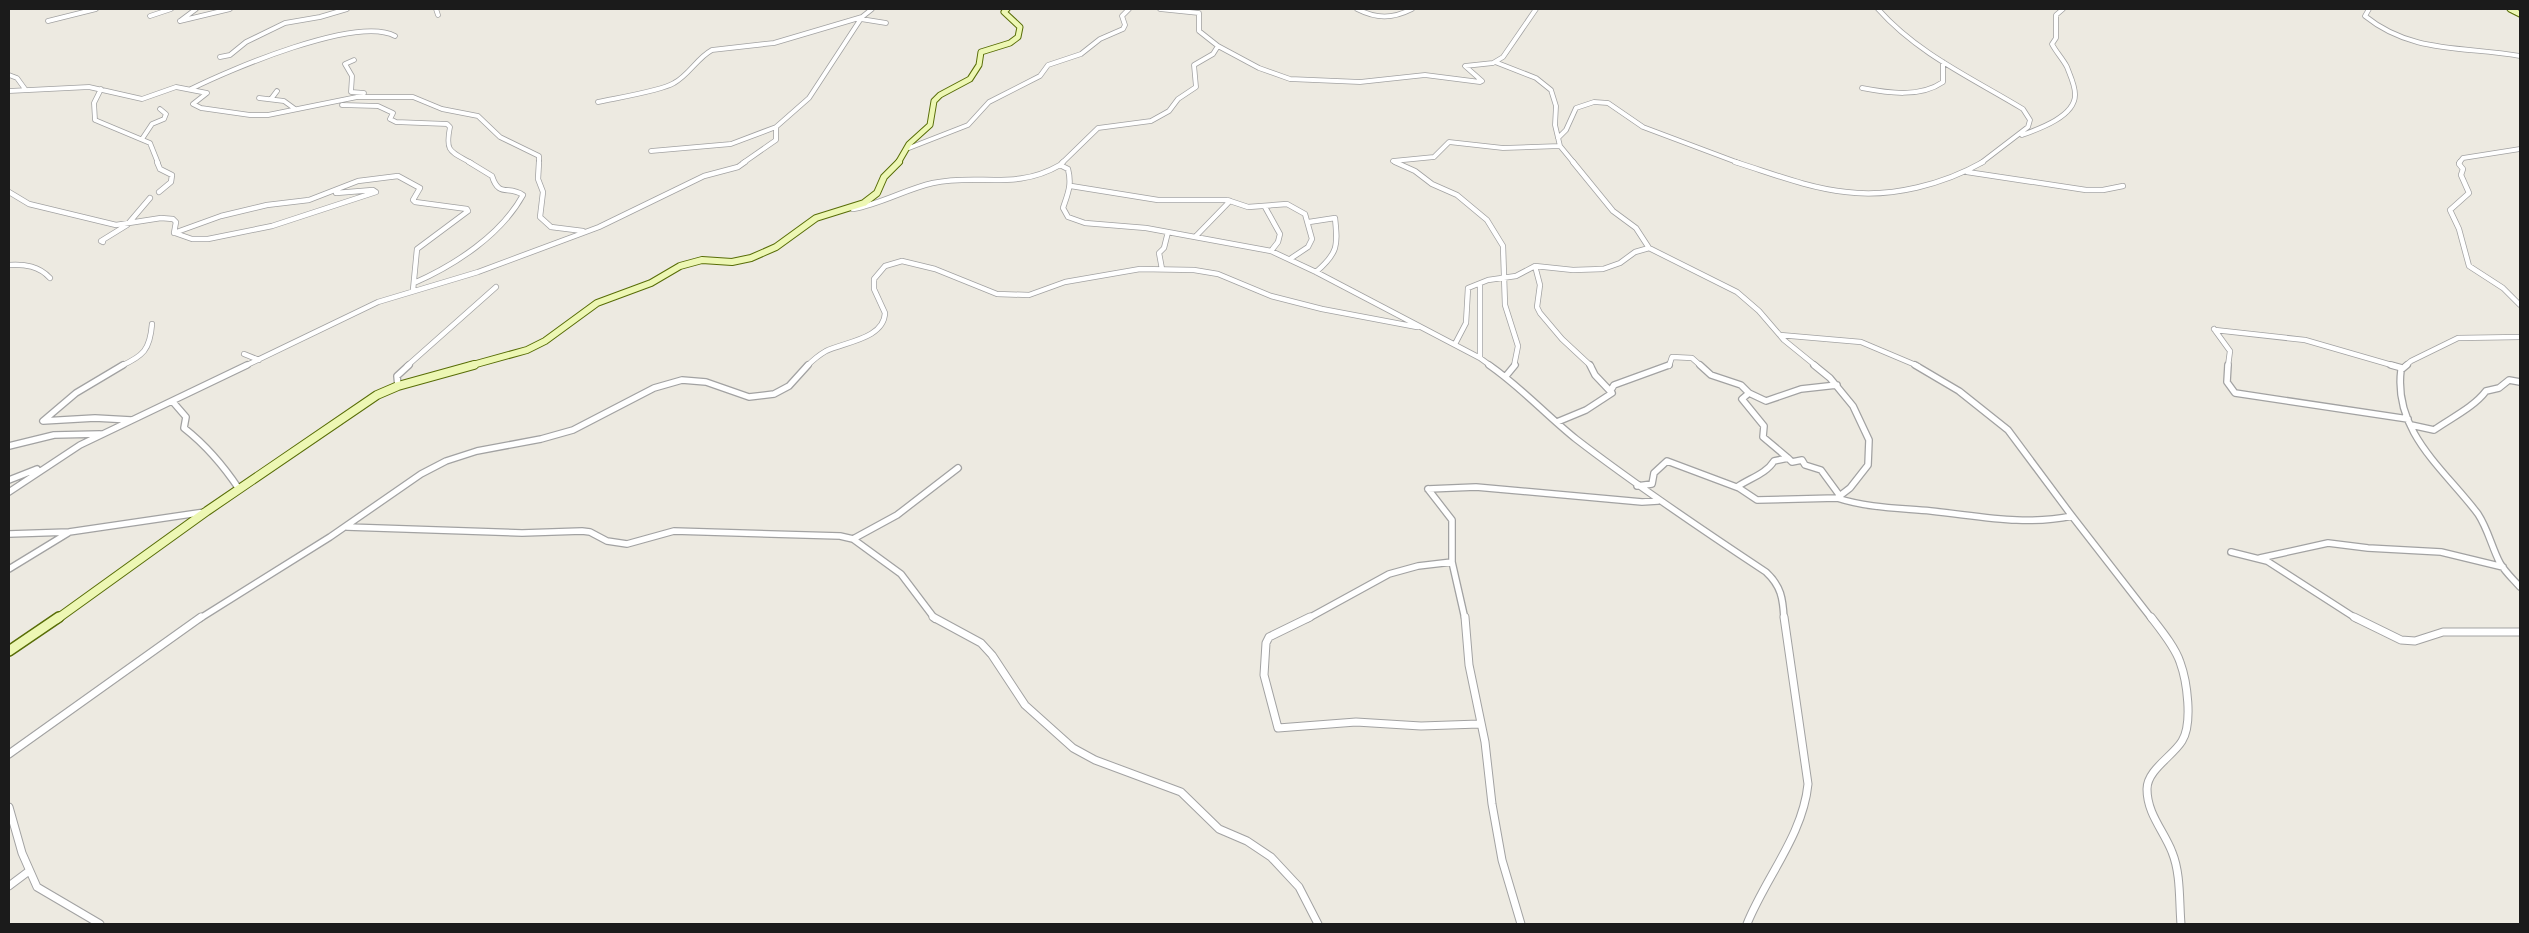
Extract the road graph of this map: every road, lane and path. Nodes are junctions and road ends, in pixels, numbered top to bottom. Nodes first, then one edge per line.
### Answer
1 (96, 9) edge
2 (171, 9) edge
3 (196, 9) edge
4 (230, 9) edge
5 (347, 9) edge
6 (436, 9) edge
7 (872, 9) edge
8 (1007, 9) edge
9 (1129, 9) edge
10 (1160, 9) edge
11 (1357, 9) edge
12 (1412, 9) edge
13 (1536, 9) edge
14 (1878, 9) edge
15 (2063, 9) edge
16 (2369, 9) edge
17 (2510, 9) edge
18 (2520, 14) edge
19 (438, 15) dead end
20 (150, 16) dead end
21 (862, 18) junction
22 (48, 22) dead end
23 (886, 23) dead end
24 (395, 36) dead end
25 (1218, 46) junction
26 (2520, 56) edge
27 (220, 57) dead end
28 (354, 60) dead end
29 (1495, 62) junction
30 (1943, 62) junction
31 (9, 74) edge
32 (1862, 88) dead end
33 (25, 89) junction
34 (101, 89) junction
35 (190, 89) junction
36 (9, 91) edge
37 (277, 91) dead end
38 (398, 96) junction
39 (423, 96) dead end
40 (413, 97) junction
41 (259, 98) dead end
42 (270, 99) junction
43 (598, 102) dead end
44 (342, 105) dead end
45 (160, 109) dead end
46 (295, 109) dead end
47 (776, 127) junction
48 (2020, 136) junction
49 (1558, 138) junction
50 (142, 139) junction
51 (1560, 146) junction
52 (909, 148) junction
53 (2520, 149) edge
54 (651, 151) dead end
55 (1060, 165) junction
56 (1967, 172) junction
57 (1071, 186) junction
58 (2123, 186) dead end
59 (9, 192) edge
60 (159, 192) dead end
61 (331, 193) junction
62 (150, 198) dead end
63 (1230, 201) junction
64 (1265, 207) junction
65 (846, 210) junction
66 (1309, 222) junction
67 (127, 225) junction
68 (586, 231) junction
69 (1168, 232) junction
70 (174, 233) junction
71 (1196, 236) junction
72 (103, 242) dead end
73 (1650, 248) junction
74 (1271, 251) junction
75 (1290, 259) junction
76 (9, 265) edge
77 (1534, 266) junction
78 (1162, 269) junction
79 (1316, 272) junction
80 (50, 278) dead end
81 (1503, 278) junction
82 (414, 282) junction
83 (1480, 284) junction
84 (496, 287) dead end
85 (413, 290) junction
86 (2520, 305) edge
87 (152, 324) dead end
88 (1417, 327) junction
89 (1780, 336) junction
90 (2520, 337) edge
91 (1455, 344) junction
92 (244, 354) dead end
93 (1480, 358) junction
94 (259, 360) junction
95 (2402, 368) junction
96 (1506, 376) junction
97 (2520, 382) edge
98 (1837, 385) junction
99 (398, 386) junction
100 (1611, 390) junction
101 (1749, 393) junction
102 (173, 402) junction
103 (134, 421) junction
104 (1557, 422) junction
105 (2410, 422) junction
106 (100, 434) junction
107 (9, 446) edge
108 (63, 455) junction
109 (1788, 458) junction
110 (958, 468) dead end
111 (9, 480) edge
112 (1638, 486) junction
113 (1736, 487) junction
114 (239, 490) junction
115 (9, 492) edge
116 (1838, 497) junction
117 (1658, 501) junction
118 (207, 511) junction
119 (2072, 516) junction
120 (347, 527) junction
121 (70, 532) junction
122 (9, 534) edge
123 (853, 539) junction
124 (2231, 552) dead end
125 (2260, 558) junction
126 (1452, 562) junction
127 (2503, 568) junction
128 (9, 569) edge
129 (2520, 587) edge
130 (2520, 632) edge
131 (9, 651) edge
132 (1479, 724) junction
133 (9, 754) edge
134 (9, 807) edge
135 (29, 871) junction
136 (9, 886) edge
137 (100, 924) edge
138 (1318, 924) edge
139 (1521, 924) edge
140 (1747, 924) edge
141 (2181, 924) edge

1 - 22 street
2 - 20 street
3 - 4 street
5 - 27 street
6 - 19 street
7 - 21 street
8 - 52 main road
9 - 52 street
10 - 25 street
11 - 12 street
13 - 29 street
14 - 30 street
15 - 48 street
16 - 26 street
17 - 18 main road
21 - 23 street
21 - 43 street
21 - 47 street
24 - 35 street
25 - 29 street
25 - 55 street
28 - 38 street
29 - 49 street
30 - 32 street
30 - 48 street
31 - 33 street
33 - 34 street
33 - 36 street
34 - 35 street
34 - 50 street
35 - 38 street
37 - 42 street
38 - 40 street
39 - 40 street
40 - 68 street
41 - 42 street
42 - 46 street
44 - 82 street
45 - 50 street
47 - 54 street
47 - 68 street
48 - 56 street
49 - 51 street
49 - 56 street
50 - 60 street
51 - 73 street
51 - 81 street
52 - 65 main road
53 - 86 street
55 - 57 street
55 - 65 street
56 - 58 street
57 - 63 street
57 - 69 street
59 - 67 street
61 - 70 street
61 - 70 street
61 - 82 street
62 - 67 street
63 - 64 street
63 - 71 street
64 - 66 street
64 - 74 street
65 - 99 main road
66 - 75 street
66 - 79 street
67 - 70 street
67 - 72 street
68 - 85 street
69 - 71 street
69 - 78 street
71 - 74 street
73 - 77 street
73 - 89 street
74 - 75 street
75 - 79 street
76 - 80 street
77 - 81 street
77 - 100 street
78 - 88 street
78 - 120 street
79 - 88 street
81 - 83 street
81 - 96 street
82 - 85 street
83 - 91 street
83 - 93 street
84 - 99 street
85 - 94 street
87 - 103 street
88 - 91 street
89 - 98 street
89 - 119 street
90 - 95 street
91 - 93 street
92 - 94 street
93 - 96 street
94 - 102 street
95 - 105 street
95 - 105 street
96 - 104 street
97 - 105 street
98 - 101 street
98 - 116 street
99 - 114 main road
100 - 101 street
100 - 104 street
101 - 109 street
102 - 103 street
102 - 114 street
103 - 106 street
104 - 112 street
105 - 127 street
106 - 107 street
106 - 108 street
108 - 111 street
108 - 115 street
109 - 113 street
109 - 116 street
110 - 123 street
112 - 113 street
112 - 117 street
113 - 116 street
114 - 118 main road
116 - 119 street
117 - 126 street
117 - 140 street
118 - 121 street
118 - 131 main road
119 - 141 street
120 - 123 street
120 - 133 street
121 - 122 street
121 - 128 street
123 - 138 street
124 - 125 street
125 - 127 street
125 - 130 street
126 - 132 street
126 - 132 street
127 - 129 street
132 - 139 street
134 - 135 street
135 - 136 street
135 - 137 street

